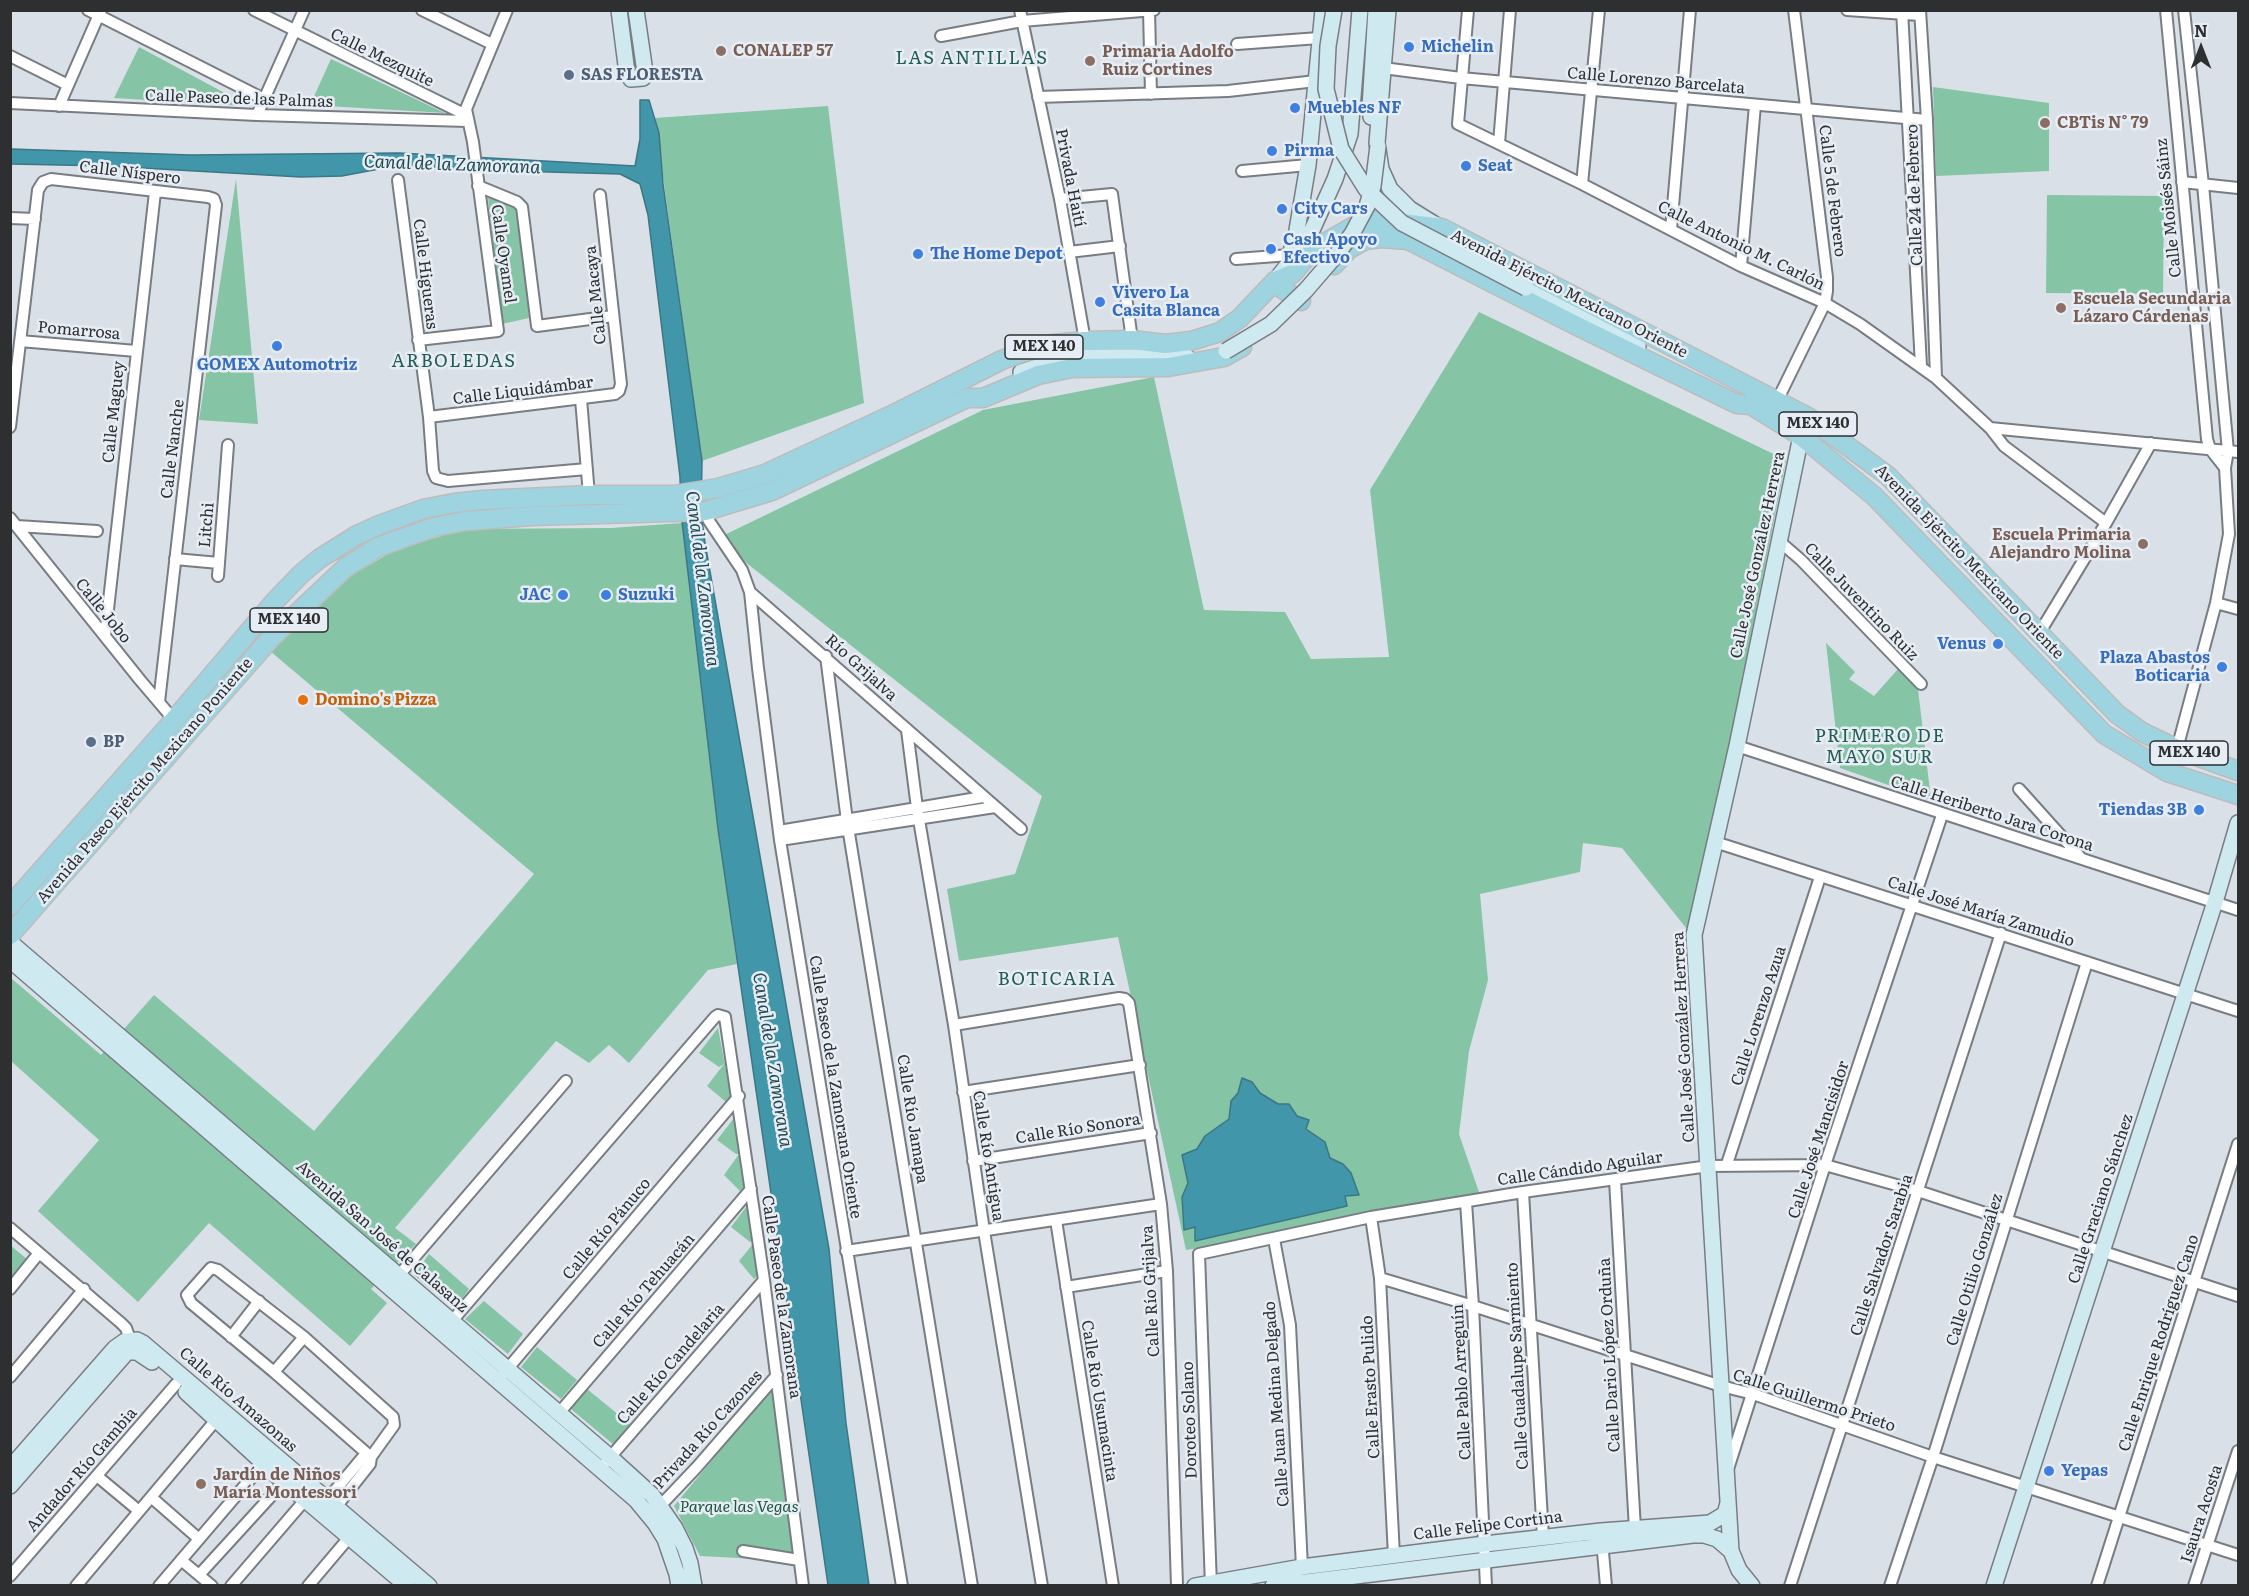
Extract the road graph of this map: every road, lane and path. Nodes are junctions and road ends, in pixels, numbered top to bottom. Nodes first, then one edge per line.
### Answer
1 (254, 10) edge
2 (303, 10) edge
3 (422, 10) edge
4 (507, 10) edge
5 (619, 10) edge
6 (636, 10) edge
7 (1154, 10) edge
8 (1323, 10) edge
9 (1334, 10) edge
10 (1360, 10) edge
11 (1376, 10) edge
12 (1388, 10) edge
13 (1468, 10) edge
14 (1510, 10) edge
15 (1599, 10) edge
16 (1689, 10) edge
17 (1794, 10) edge
18 (1847, 10) edge
19 (2166, 10) edge
20 (2184, 10) edge
21 (1149, 11) edge
22 (96, 12) edge
23 (1902, 13) edge
24 (1920, 13) edge
25 (1021, 16) edge
26 (294, 32) junction
27 (941, 36) dead end
28 (1319, 38) junction
29 (492, 44) junction
30 (1237, 44) dead end
31 (10, 56) edge
32 (1383, 68) junction
33 (1461, 78) junction
34 (1316, 81) junction
35 (1503, 82) junction
36 (68, 85) junction
37 (1591, 89) junction
38 (1151, 94) junction
39 (1038, 97) junction
40 (1315, 98) junction
41 (1681, 98) junction
42 (264, 99) junction
43 (1353, 101) junction
44 (10, 103) edge
45 (1755, 105) junction
46 (59, 106) junction
47 (1807, 111) junction
48 (256, 115) junction
49 (467, 118) junction
50 (1907, 120) junction
51 (1927, 120) junction
52 (1499, 143) junction
53 (1378, 146) junction
54 (1308, 165) junction
55 (1242, 171) dead end
56 (398, 180) dead end
57 (2182, 182) junction
58 (1582, 184) junction
59 (2203, 185) junction
60 (478, 186) junction
61 (2238, 188) edge
62 (155, 192) junction
63 (600, 195) dead end
64 (214, 199) joint
65 (1060, 199) junction
66 (10, 218) edge
67 (35, 219) junction
68 (1442, 228) junction
69 (1671, 229) junction
70 (1120, 246) junction
71 (1069, 252) junction
72 (1290, 255) junction
73 (1236, 259) dead end
74 (1741, 266) junction
75 (1274, 282) junction
76 (1301, 302) junction
77 (1825, 303) junction
78 (614, 316) junction
79 (418, 340) junction
80 (1132, 340) junction
81 (20, 341) junction
82 (1085, 341) junction
83 (136, 351) junction
84 (1921, 366) junction
85 (1936, 378) junction
86 (619, 391) joint
87 (967, 398) junction
88 (581, 399) junction
89 (1777, 401) junction
90 (1751, 405) junction
91 (429, 417) junction
92 (10, 427) edge
93 (1990, 428) junction
94 (1801, 436) junction
95 (2151, 443) junction
96 (228, 445) dead end
97 (2210, 449) junction
98 (2233, 452) edge
99 (2225, 468) junction
100 (587, 469) junction
101 (589, 495) junction
102 (676, 504) junction
103 (705, 511) junction
104 (14, 522) edge
105 (2106, 523) junction
106 (97, 531) dead end
107 (1779, 541) junction
108 (175, 559) junction
109 (219, 563) junction
110 (218, 576) dead end
111 (750, 592) junction
112 (2216, 603) junction
113 (2238, 609) edge
114 (2040, 632) junction
115 (105, 636) junction
116 (826, 656) junction
117 (1921, 684) dead end
118 (159, 702) junction
119 (174, 720) junction
120 (907, 730) junction
121 (1737, 746) junction
122 (2177, 749) junction
123 (2238, 771) edge
124 (2019, 789) dead end
125 (2238, 795) edge
126 (983, 797) junction
127 (995, 807) junction
128 (918, 814) junction
129 (1942, 814) junction
130 (2238, 823) edge
131 (848, 825) junction
132 (1021, 829) dead end
133 (780, 835) junction
134 (1715, 842) junction
135 (2081, 858) junction
136 (1820, 877) junction
137 (2215, 902) junction
138 (11, 906) edge
139 (1912, 906) junction
140 (2238, 910) edge
141 (2001, 933) junction
142 (10, 935) edge
143 (10, 942) edge
144 (10, 960) edge
145 (2087, 962) junction
146 (2186, 994) junction
147 (2238, 1011) edge
148 (954, 1025) junction
149 (1140, 1065) junction
150 (566, 1081) dead end
151 (963, 1092) junction
152 (739, 1096) junction
153 (1151, 1132) junction
154 (2238, 1144) edge
155 (973, 1161) junction
156 (1727, 1164) junction
157 (1825, 1165) junction
158 (1709, 1166) junction
159 (1615, 1180) junction
160 (291, 1182) junction
161 (751, 1190) junction
162 (1918, 1191) junction
163 (1523, 1192) junction
164 (281, 1195) junction
165 (1466, 1202) junction
166 (1161, 1204) junction
167 (1371, 1218) junction
168 (1056, 1220) junction
169 (2006, 1221) junction
170 (10, 1228) edge
171 (984, 1231) junction
172 (1274, 1239) junction
173 (917, 1241) junction
174 (846, 1251) junction
175 (39, 1253) junction
176 (2102, 1253) junction
177 (1199, 1254) joint
178 (1167, 1271) junction
179 (399, 1275) junction
180 (1380, 1278) junction
181 (764, 1280) junction
182 (2194, 1283) junction
183 (1066, 1287) junction
184 (10, 1288) edge
185 (388, 1288) junction
186 (84, 1289) junction
187 (2238, 1296) edge
188 (259, 1301) junction
189 (1473, 1306) junction
190 (452, 1321) junction
191 (1530, 1325) junction
192 (231, 1337) junction
193 (304, 1337) junction
194 (132, 1345) junction
195 (1626, 1355) junction
196 (508, 1368) junction
197 (274, 1372) junction
198 (777, 1375) junction
199 (10, 1377) edge
200 (497, 1380) junction
201 (176, 1384) junction
202 (1721, 1386) junction
203 (1754, 1394) junction
204 (559, 1413) junction
205 (216, 1420) junction
206 (1843, 1425) junction
207 (255, 1447) junction
208 (2238, 1451) edge
209 (370, 1457) junction
210 (610, 1457) junction
211 (1933, 1457) junction
212 (264, 1463) junction
213 (10, 1468) edge
214 (600, 1469) junction
215 (1726, 1475) junction
216 (97, 1476) junction
217 (284, 1482) junction
218 (10, 1486) edge
219 (2027, 1487) junction
220 (151, 1497) junction
221 (305, 1500) junction
222 (1728, 1503) junction
223 (331, 1504) junction
224 (661, 1505) junction
225 (139, 1511) junction
226 (2120, 1517) junction
227 (1635, 1529) junction
228 (1601, 1531) junction
229 (354, 1532) junction
230 (1543, 1537) junction
231 (199, 1539) junction
232 (1485, 1544) junction
233 (2208, 1546) junction
234 (1602, 1547) junction
235 (743, 1551) dead end
236 (1731, 1551) junction
237 (2238, 1555) edge
238 (1394, 1556) junction
239 (181, 1560) junction
240 (799, 1560) junction
241 (1485, 1561) junction
242 (1302, 1567) junction
243 (199, 1575) junction
244 (10, 1576) edge
245 (401, 1580) edge
246 (1240, 1581) edge
247 (1205, 1584) edge
248 (76, 1586) edge
249 (159, 1586) edge
250 (212, 1586) edge
251 (231, 1586) edge
252 (308, 1586) edge
253 (429, 1586) edge
254 (679, 1586) edge
255 (694, 1586) edge
256 (803, 1586) edge
257 (902, 1586) edge
258 (972, 1586) edge
259 (1042, 1586) edge
260 (1113, 1586) edge
261 (1177, 1586) edge
262 (1273, 1586) edge
263 (1486, 1586) edge
264 (1606, 1586) edge
265 (1752, 1586) edge
266 (1790, 1586) edge
267 (1890, 1586) edge
268 (1994, 1586) edge
269 (2097, 1586) edge
270 (2194, 1586) edge

1 - 26 street, Calle Mezquite
2 - 26 street
3 - 29 street
4 - 29 street, Calle Oyamel
5 - 6 street
7 - 21 street
8 - 28 street
9 - 90 street, Avenida Ejército Mexicano Oriente / MEX 140, bridge
10 - 43 street
11 - 53 street
12 - 32 street
13 - 33 street
14 - 35 street
15 - 37 street
16 - 41 street
17 - 47 street, Calle 5 de Febrero
18 - 23 street
19 - 57 street, Calle Moisés Sáinz
20 - 59 street
21 - 25 street
21 - 38 street
22 - 36 street
22 - 42 street
23 - 24 street
23 - 50 street, Calle 24 de Febrero
24 - 51 street, Calle 24 de Febrero
25 - 27 street
25 - 39 street, Privada Haití
26 - 42 street
26 - 49 street, Calle Mezquite
28 - 30 street
28 - 34 street
29 - 49 street, Calle Oyamel
31 - 36 street
32 - 33 street, Calle Lorenzo Barcelata
32 - 53 street
33 - 35 street, Calle Lorenzo Barcelata
33 - 52 street, Calle Antonio M. Carlón
34 - 38 street
34 - 40 street
35 - 37 street, Calle Lorenzo Barcelata
35 - 52 street
36 - 46 street
37 - 41 street, Calle Lorenzo Barcelata
37 - 58 street
38 - 39 street
39 - 65 street, Privada Haití
40 - 43 street
40 - 54 street
41 - 45 street, Calle Lorenzo Barcelata
41 - 69 street
42 - 48 street
43 - 75 street
44 - 46 street, Calle Paseo de las Palmas
45 - 47 street, Calle Lorenzo Barcelata
45 - 74 street
46 - 48 street, Calle Paseo de las Palmas
47 - 50 street, Calle Lorenzo Barcelata
47 - 77 street, Calle 5 de Febrero
48 - 49 street, Calle Paseo de las Palmas
49 - 60 street, Calle Oyamel
50 - 51 street, Calle Lorenzo Barcelata
50 - 84 street, Calle 24 de Febrero
51 - 85 street, Calle 24 de Febrero
52 - 58 street, Calle Antonio M. Carlón
53 - 68 street
53 - 87 street, MEX 140, bridge
54 - 55 street
54 - 72 street
56 - 79 street, Calle Higueras
57 - 59 street
57 - 97 street, Calle Moisés Sáinz
58 - 69 street, Calle Antonio M. Carlón
59 - 61 street
59 - 98 street
60 - 78 street
60 - 79 street, Calle Oyamel
62 - 64 street, Calle Níspero
62 - 67 street, Calle Níspero
62 - 83 street, Calle Maguey
63 - 78 street, Calle Macaya
64 - 108 street, Calle Nanche
65 - 70 street
65 - 71 street, Privada Haití
66 - 67 street
67 - 81 street
68 - 75 main road, Avenida Ejército Mexicano Oriente / MEX 140
68 - 89 main road, Avenida Ejército Mexicano Oriente / MEX 140
69 - 74 street, Calle Antonio M. Carlón
70 - 71 street
70 - 80 street
71 - 82 street, Privada Haití
72 - 73 street
72 - 75 street
74 - 77 street, Calle Antonio M. Carlón
75 - 76 main road
75 - 80 main road, Avenida Ejército Mexicano Oriente / MEX 140
76 - 87 main road, MEX 140
76 - 90 main road, Avenida Ejército Mexicano Oriente / MEX 140
77 - 84 street, Calle Antonio M. Carlón
77 - 89 street, Calle 5 de Febrero
78 - 86 street, Calle Macaya
79 - 91 street, Calle Higueras
80 - 82 main road, Avenida Ejército Mexicano Oriente / MEX 140
81 - 83 street, Pomarrosa
81 - 92 street
82 - 102 main road, Avenida Ejército Mexicano Oriente / MEX 140
83 - 115 street, Calle Maguey
84 - 85 street, Calle Antonio M. Carlón
85 - 93 street, Calle Antonio M. Carlón
86 - 88 street, Calle Liquidámbar
87 - 103 main road, MEX 140
88 - 91 street, Calle Liquidámbar
88 - 100 street
89 - 114 main road, Avenida Ejército Mexicano Oriente / MEX 140
90 - 94 main road, Avenida Ejército Mexicano Oriente / MEX 140
91 - 100 street, Calle Higueras
93 - 95 street
93 - 105 street, Calle Antonio M. Carlón
94 - 107 street, Calle José González Herrera
94 - 125 main road, Avenida Ejército Mexicano Oriente / MEX 140
95 - 97 street
95 - 105 street
96 - 109 street, Litchi
97 - 98 street
97 - 99 street, Calle Moisés Sáinz
98 - 99 street
99 - 112 street
100 - 101 street
101 - 102 main road, Avenida Paseo Ejército Mexicano Poniente / MEX 140
101 - 119 main road, Avenida Paseo Ejército Mexicano Poniente / MEX 140
102 - 103 main road, MEX 140
102 - 142 main road, Avenida Paseo Ejército Mexicano Poniente / MEX 140
103 - 111 street, Río Grijalva
104 - 106 street
104 - 115 street, Calle Jobo
105 - 114 street
107 - 117 street, Calle Juventino Ruiz
107 - 121 street, Calle José González Herrera
108 - 109 street, Litchi
108 - 118 street, Calle Nanche
109 - 110 street
111 - 116 street, Río Grijalva
111 - 133 street, Calle Paseo de la Zamorana Oriente
112 - 113 street
112 - 122 street
114 - 122 main road, Avenida Ejército Mexicano Oriente / MEX 140
115 - 118 street, Calle Jobo
116 - 120 street, Río Grijalva
116 - 131 street, Calle Río Jamapa
118 - 119 street, Calle Jobo
119 - 138 main road, Avenida Paseo Ejército Mexicano Poniente / MEX 140
120 - 126 street, Río Grijalva
120 - 128 street, Calle Río Antigua
121 - 129 street, Calle Heriberto Jara Corona
121 - 134 street, Calle José González Herrera
122 - 123 main road, Avenida Ejército Mexicano Oriente / MEX 140
124 - 135 street
126 - 127 street, Río Grijalva
126 - 128 street
127 - 128 street
127 - 132 street, Río Grijalva
128 - 131 street
128 - 148 street, Calle Río Antigua
129 - 135 street, Calle Heriberto Jara Corona
129 - 139 street, Calle José Mancisidor
130 - 137 street, Calle Graciano Sánchez
131 - 133 street
131 - 173 street, Calle Río Jamapa
133 - 174 street, Calle Paseo de la Zamorana Oriente
134 - 136 street, Calle José María Zamudio
134 - 158 street, Calle José González Herrera
135 - 137 street, Calle Heriberto Jara Corona
136 - 139 street, Calle José María Zamudio
136 - 156 street, Calle Lorenzo Azua
137 - 140 street, Calle Heriberto Jara Corona
137 - 146 street, Calle Graciano Sánchez
139 - 141 street, Calle José María Zamudio
139 - 157 street, Calle José Mancisidor
141 - 145 street, Calle José María Zamudio
141 - 162 street, Calle Salvador Sarabia
143 - 160 street, Avenida San José de Calasanz
144 - 164 street, Avenida San José de Calasanz
145 - 146 street, Calle José María Zamudio
145 - 169 street, Calle Otilio González
146 - 147 street, Calle José María Zamudio
146 - 176 street, Calle Graciano Sánchez
148 - 149 street, Calle Río Grijalva
148 - 151 street, Calle Río Antigua
149 - 151 street
149 - 153 street, Calle Río Grijalva
150 - 179 street
151 - 155 street, Calle Río Antigua
152 - 161 street, Calle Paseo de la Zamorana
152 - 190 street, Calle Paseo de la Zamorana
152 - 196 street, Calle Río Pánuco
153 - 155 street, Calle Río Sonora
153 - 166 street, Calle Río Grijalva
154 - 182 street, Calle Enrique Rodríguez Cano
155 - 171 street, Calle Río Antigua
156 - 157 street, Calle Cándido Aguilar
156 - 158 street, Calle Cándido Aguilar
157 - 162 street, Calle Cándido Aguilar
157 - 203 street, Calle José Mancisidor
158 - 159 street, Calle Cándido Aguilar
158 - 202 street, Calle José González Herrera
159 - 163 street, Calle Cándido Aguilar
159 - 195 street, Calle Dario López Orduña
160 - 164 street
160 - 179 street, Avenida San José de Calasanz
161 - 181 street, Calle Paseo de la Zamorana
161 - 204 street, Calle Río Tehuacán
162 - 169 street, Calle Cándido Aguilar
162 - 206 street, Calle Salvador Sarabia
163 - 165 street, Calle Cándido Aguilar
163 - 191 street, Calle Guadalupe Sarmiento
164 - 185 street, Avenida San José de Calasanz
165 - 167 street, Calle Cándido Aguilar
165 - 189 street, Calle Pablo Arreguín
166 - 168 street
166 - 178 street, Calle Río Grijalva
167 - 172 street, Calle Cándido Aguilar
167 - 180 street, Calle Erasto Pulido
168 - 171 street
168 - 183 street, Calle Río Usumacinta
169 - 176 street, Calle Cándido Aguilar
169 - 211 street, Calle Otilio González
170 - 175 street, Calle Río Amazonas
171 - 173 street
171 - 259 street, Calle Río Antigua
172 - 177 street, Calle Cándido Aguilar
172 - 242 street, Calle Juan Medina Delgado
173 - 174 street
173 - 258 street, Calle Río Jamapa
174 - 257 street, Calle Paseo de la Zamorana Oriente
175 - 184 street
175 - 186 street, Calle Río Amazonas
176 - 182 street, Calle Cándido Aguilar
176 - 219 street, Calle Graciano Sánchez
177 - 247 street, Doroteo Solano
178 - 183 street
178 - 261 street, Calle Río Grijalva
179 - 185 street
179 - 190 street, Avenida San José de Calasanz
180 - 189 street, Calle Guillermo Prieto
180 - 238 street, Calle Erasto Pulido
181 - 198 street, Calle Paseo de la Zamorana
181 - 210 street, Calle Río Candelaria
182 - 187 street, Calle Cándido Aguilar
182 - 226 street, Calle Enrique Rodríguez Cano
183 - 260 street, Calle Río Usumacinta
185 - 200 street, Avenida San José de Calasanz
186 - 194 street, Calle Río Amazonas
186 - 199 street
188 - 192 street
188 - 192 street
188 - 193 street
189 - 191 street, Calle Guillermo Prieto
189 - 232 street, Calle Pablo Arreguín
190 - 196 street, Avenida San José de Calasanz
191 - 195 street, Calle Guillermo Prieto
191 - 230 street, Calle Guadalupe Sarmiento
192 - 197 street
193 - 197 street
193 - 209 street
194 - 201 street, Calle Río Amazonas
194 - 207 street, Calle Río Amazonas
194 - 213 street
194 - 218 street
195 - 202 street, Calle Guillermo Prieto
195 - 227 street, Calle Dario López Orduña
196 - 200 street, Calle Río Pánuco
196 - 204 street, Avenida San José de Calasanz
197 - 209 street
198 - 224 street, Privada Río Cazones
198 - 240 street, Calle Paseo de la Zamorana
200 - 214 street, Avenida San José de Calasanz
201 - 205 street, Calle Río Amazonas
201 - 216 street, Andador Río Gambia
202 - 203 street, Calle Guillermo Prieto
202 - 215 street, Calle José González Herrera
203 - 206 street, Calle Guillermo Prieto
203 - 215 street, Calle José Mancisidor
204 - 210 street, Avenida San José de Calasanz
205 - 207 street, Calle Río Amazonas
205 - 220 street
206 - 211 street, Calle Guillermo Prieto
206 - 266 street, Calle Salvador Sarabia
207 - 212 street, Calle Río Amazonas
207 - 223 street, Calle Río Amazonas
208 - 233 street, Isaura Acosta
209 - 223 street
210 - 214 street, Calle Río Candelaria
210 - 224 street, Avenida San José de Calasanz
211 - 219 street, Calle Guillermo Prieto
211 - 267 street, Calle Otilio González
212 - 217 street, Calle Río Amazonas
212 - 231 street
214 - 254 street, Avenida San José de Calasanz
215 - 222 street, Calle José González Herrera
216 - 225 street
216 - 244 street, Andador Río Gambia
217 - 221 street, Calle Río Amazonas
217 - 243 street
219 - 226 street, Calle Guillermo Prieto
219 - 268 street, Calle Graciano Sánchez
220 - 225 street
220 - 231 street
221 - 229 street, Calle Río Amazonas
221 - 251 street
222 - 227 street, Calle Felipe Cortina
222 - 236 street
223 - 229 street, Calle Río Amazonas
224 - 255 street, Avenida San José de Calasanz
225 - 248 street
226 - 233 street, Calle Guillermo Prieto
226 - 269 street, Calle Enrique Rodríguez Cano
227 - 228 street, Calle Felipe Cortina
228 - 230 street, Calle Felipe Cortina
228 - 234 street
229 - 245 street, Calle Río Amazonas
229 - 252 street
230 - 232 street, Calle Felipe Cortina
231 - 239 street
232 - 238 street, Calle Felipe Cortina
232 - 241 street, Calle Pablo Arreguín
233 - 237 street, Calle Guillermo Prieto
233 - 270 street, Isaura Acosta
234 - 236 street, Calle Felipe Cortina
234 - 241 street, Calle Felipe Cortina
234 - 264 street
235 - 240 street
236 - 265 street
238 - 242 street, Calle Felipe Cortina
239 - 243 street
239 - 249 street
240 - 256 street, Calle Paseo de la Zamorana
241 - 262 street, Calle Felipe Cortina
241 - 263 street, Calle Pablo Arreguín
242 - 246 street, Calle Felipe Cortina
243 - 250 street
245 - 253 street, Calle Río Amazonas
246 - 247 street, Calle Felipe Cortina

